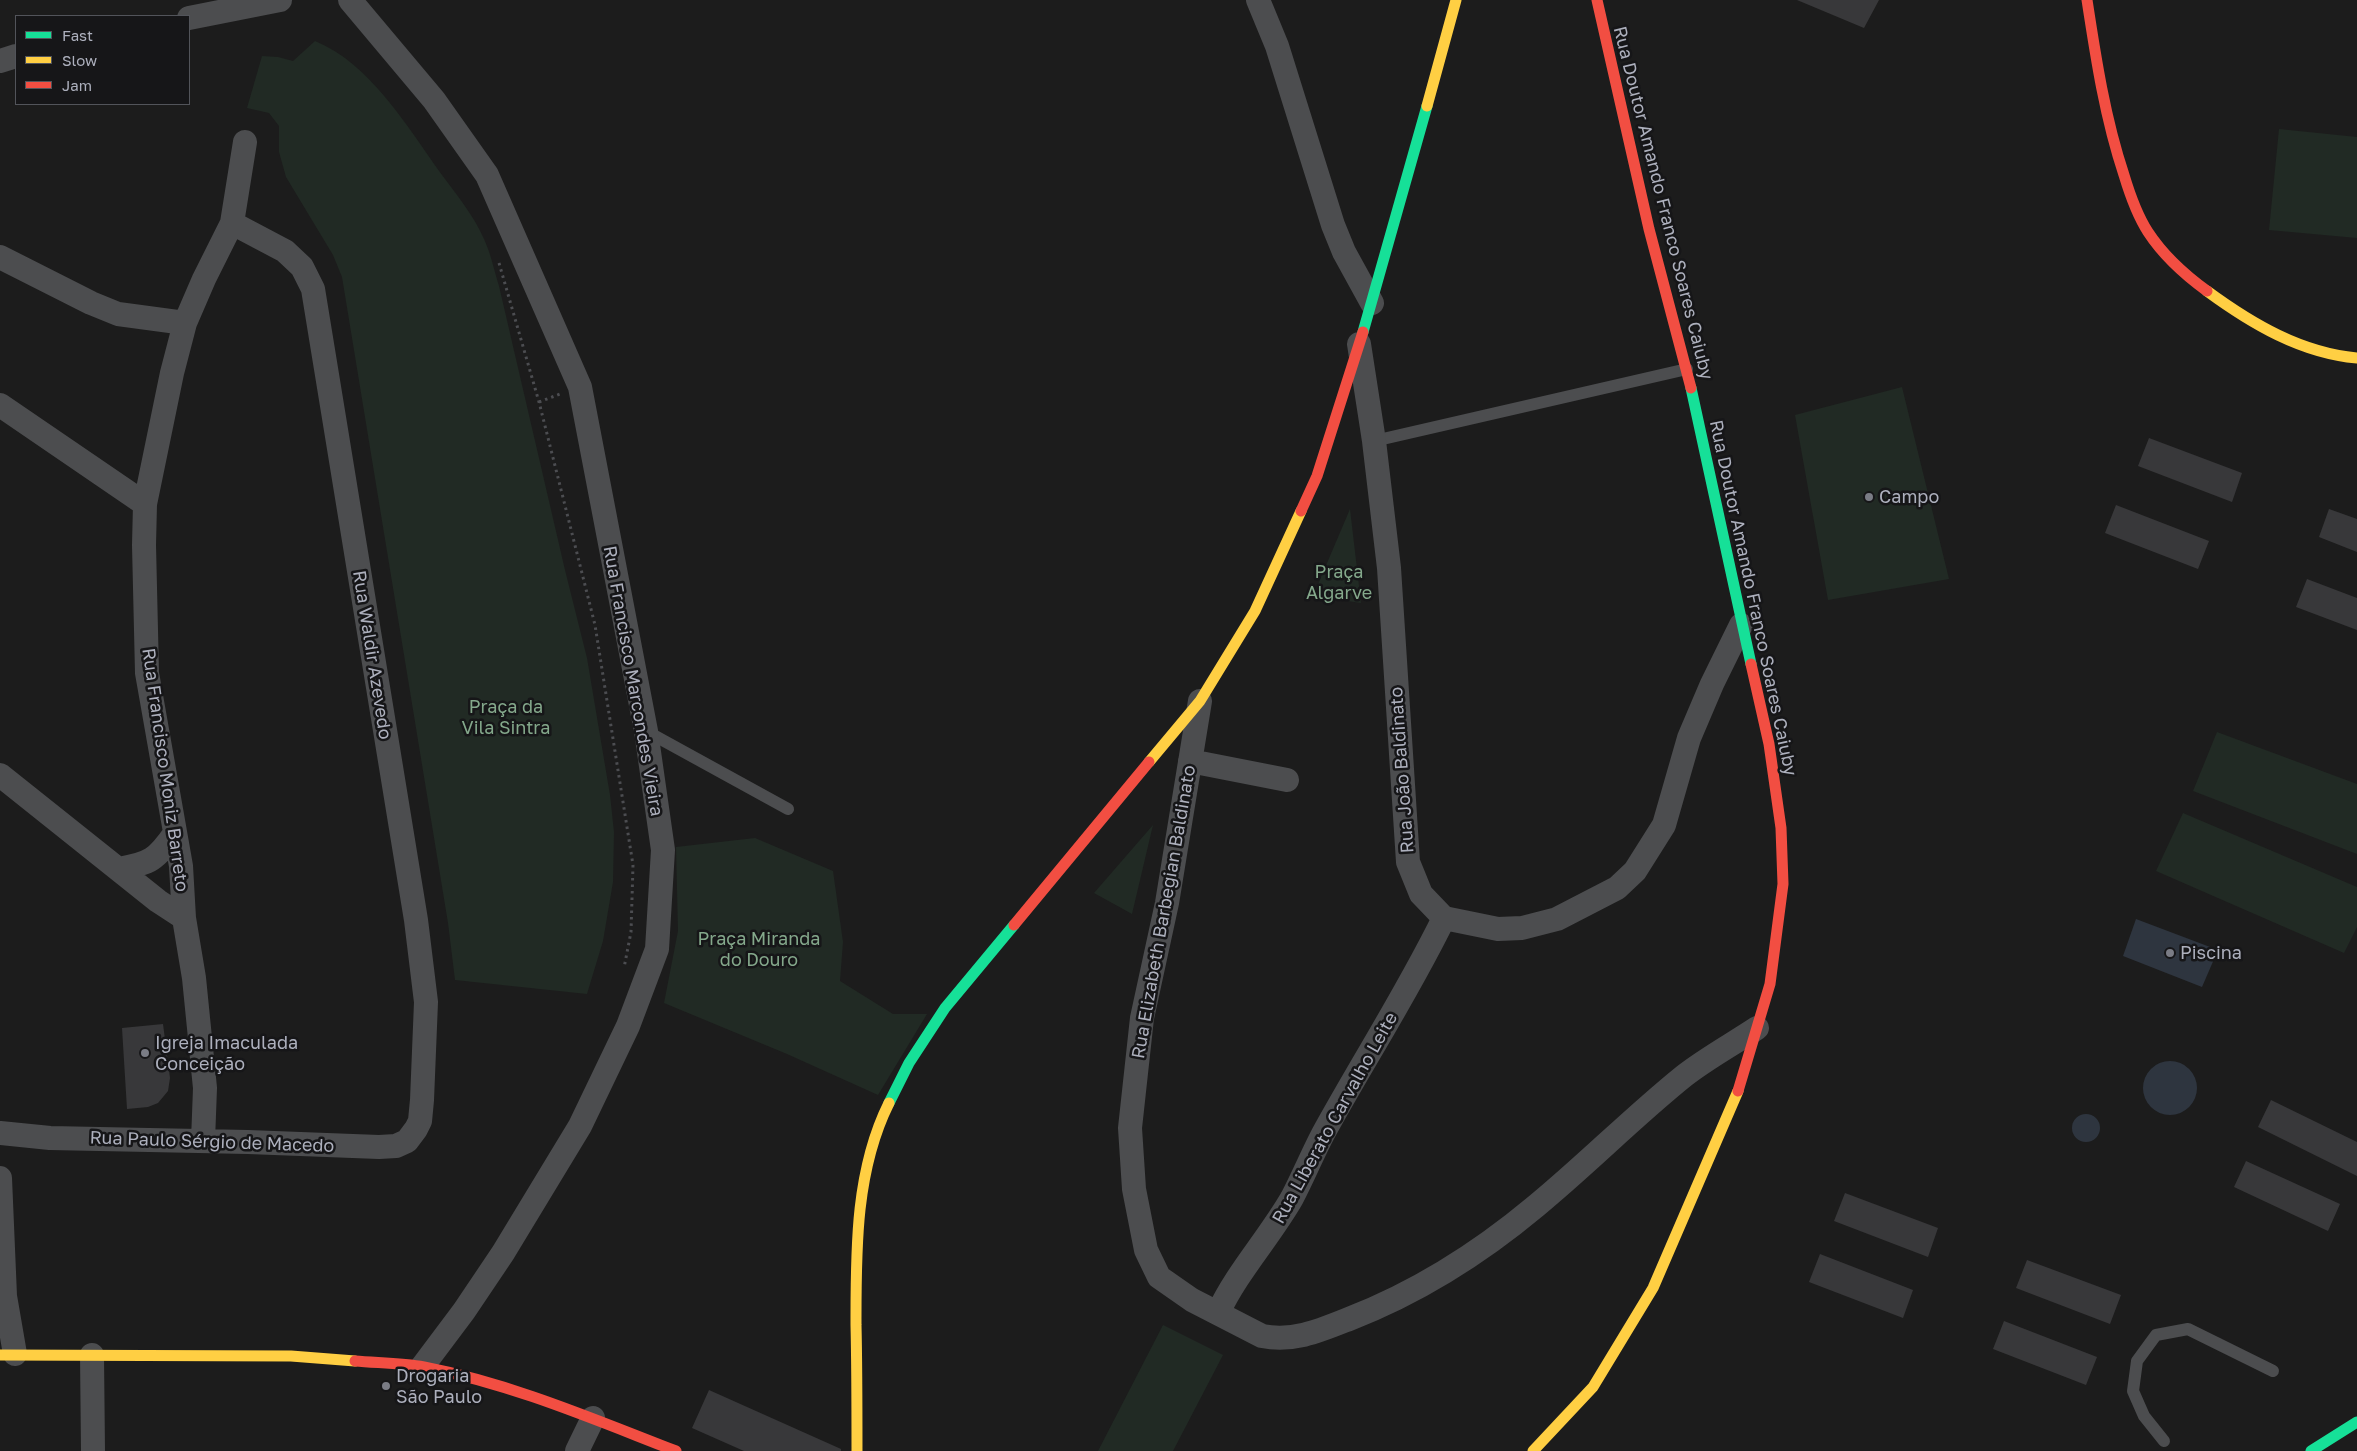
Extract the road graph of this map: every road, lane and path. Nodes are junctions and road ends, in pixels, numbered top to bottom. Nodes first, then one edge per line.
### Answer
1 (280, 0) edge
2 (350, 0) edge
3 (1258, 0) edge
4 (1456, 0) edge
5 (1597, 0) edge
6 (2087, 0) edge
7 (190, 18) edge
8 (15, 56) edge
9 (0, 61) edge
10 (245, 142) dead end
11 (232, 223) junction
12 (497, 254) dead end
13 (0, 258) edge
14 (1372, 303) junction
15 (185, 323) junction
16 (1359, 344) junction
17 (2357, 358) edge
18 (1686, 369) junction
19 (0, 405) edge
20 (1374, 441) junction
21 (145, 504) junction
22 (1741, 625) junction
23 (1200, 700) junction
24 (646, 731) junction
25 (1190, 761) junction
26 (0, 775) edge
27 (1287, 780) dead end
28 (788, 809) dead end
29 (175, 832) junction
30 (118, 869) junction
31 (184, 918) junction
32 (1444, 918) junction
33 (623, 976) dead end
34 (1757, 1028) junction
35 (416, 1129) joint
36 (0, 1132) edge
37 (203, 1141) junction
38 (0, 1178) edge
39 (1218, 1313) junction
40 (7, 1354) edge
41 (92, 1355) junction
42 (422, 1367) junction
43 (2274, 1371) dead end
44 (593, 1418) junction
45 (2354, 1426) edge
46 (2164, 1441) dead end
47 (93, 1451) edge
48 (577, 1451) edge
49 (676, 1451) edge
50 (857, 1451) edge
51 (1533, 1451) edge
52 (2311, 1451) edge

1 - 7 street
2 - 24 street, Rua Francisco Marcondes Vieira
3 - 14 street
4 - 14 street
5 - 18 street, Rua Doutor Amando Franco Soares Caiuby
6 - 17 street
8 - 9 street
10 - 11 street, Rua Francisco Moniz Barreto
11 - 15 street, Rua Francisco Moniz Barreto
11 - 35 street, Rua Waldir Azevedo
12 - 33 path
13 - 15 street
14 - 16 street
15 - 21 street, Rua Francisco Moniz Barreto
16 - 20 street, Rua João Baldinato
16 - 23 street
18 - 20 lane
18 - 22 street, Rua Doutor Amando Franco Soares Caiuby
19 - 21 street
20 - 32 street, Rua João Baldinato
21 - 29 street, Rua Francisco Moniz Barreto
22 - 32 street
22 - 34 street, Rua Doutor Amando Franco Soares Caiuby
23 - 25 street, Rua Elizabeth Barbegian Baldinato
23 - 50 street
24 - 28 lane
24 - 42 street, Rua Francisco Marcondes Vieira
25 - 27 street
25 - 39 street, Rua Elizabeth Barbegian Baldinato
26 - 30 street
29 - 30 street
29 - 31 street, Rua Francisco Moniz Barreto
30 - 31 street
31 - 37 street, Rua Francisco Moniz Barreto
32 - 39 street, Rua Liberato Carvalho Leite
34 - 39 street, Rua Elizabeth Barbegian Baldinato
34 - 51 street, Rua Doutor Amando Franco Soares Caiuby
35 - 37 street, Rua Paulo Sérgio de Macedo
36 - 37 street, Rua Paulo Sérgio de Macedo
38 - 40 street
40 - 41 street
41 - 42 street
41 - 47 street
42 - 44 street
43 - 46 lane
44 - 48 street
44 - 49 street
45 - 52 street

